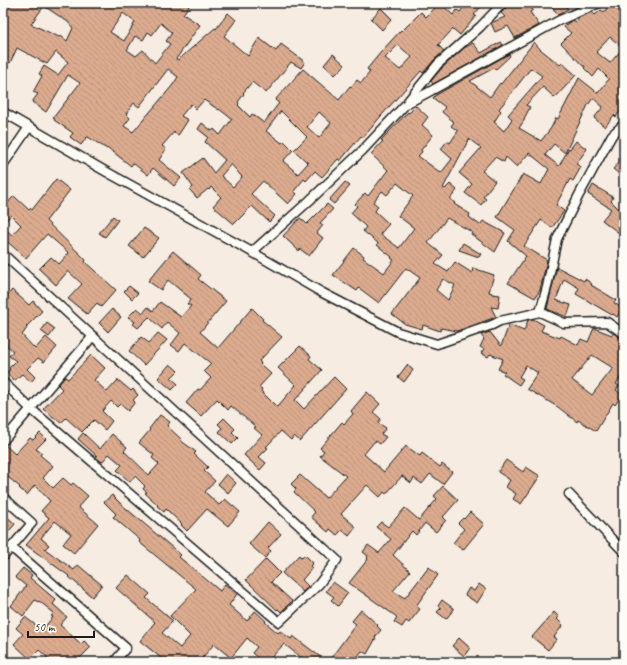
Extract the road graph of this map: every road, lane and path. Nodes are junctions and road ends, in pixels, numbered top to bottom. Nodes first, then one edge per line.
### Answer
1 (503, 3) edge
2 (599, 3) edge
3 (406, 104) junction
4 (3, 112) edge
5 (624, 124) edge
6 (29, 127) junction
7 (3, 165) edge
8 (252, 252) junction
9 (3, 254) edge
10 (540, 312) junction
11 (624, 334) edge
12 (93, 336) junction
13 (3, 382) edge
14 (31, 409) junction
15 (3, 441) edge
16 (569, 494) dead end
17 (3, 497) edge
18 (11, 547) junction
19 (624, 552) edge
20 (3, 557) edge
21 (114, 662) edge

1 - 3 street
2 - 3 street
3 - 8 street
4 - 6 street
5 - 10 street
6 - 7 street
6 - 8 street
8 - 10 street
9 - 12 street
10 - 11 street
12 - 14 street
12 - 14 street
13 - 14 street
14 - 15 street
16 - 19 street
17 - 18 street
18 - 20 street
18 - 21 street

